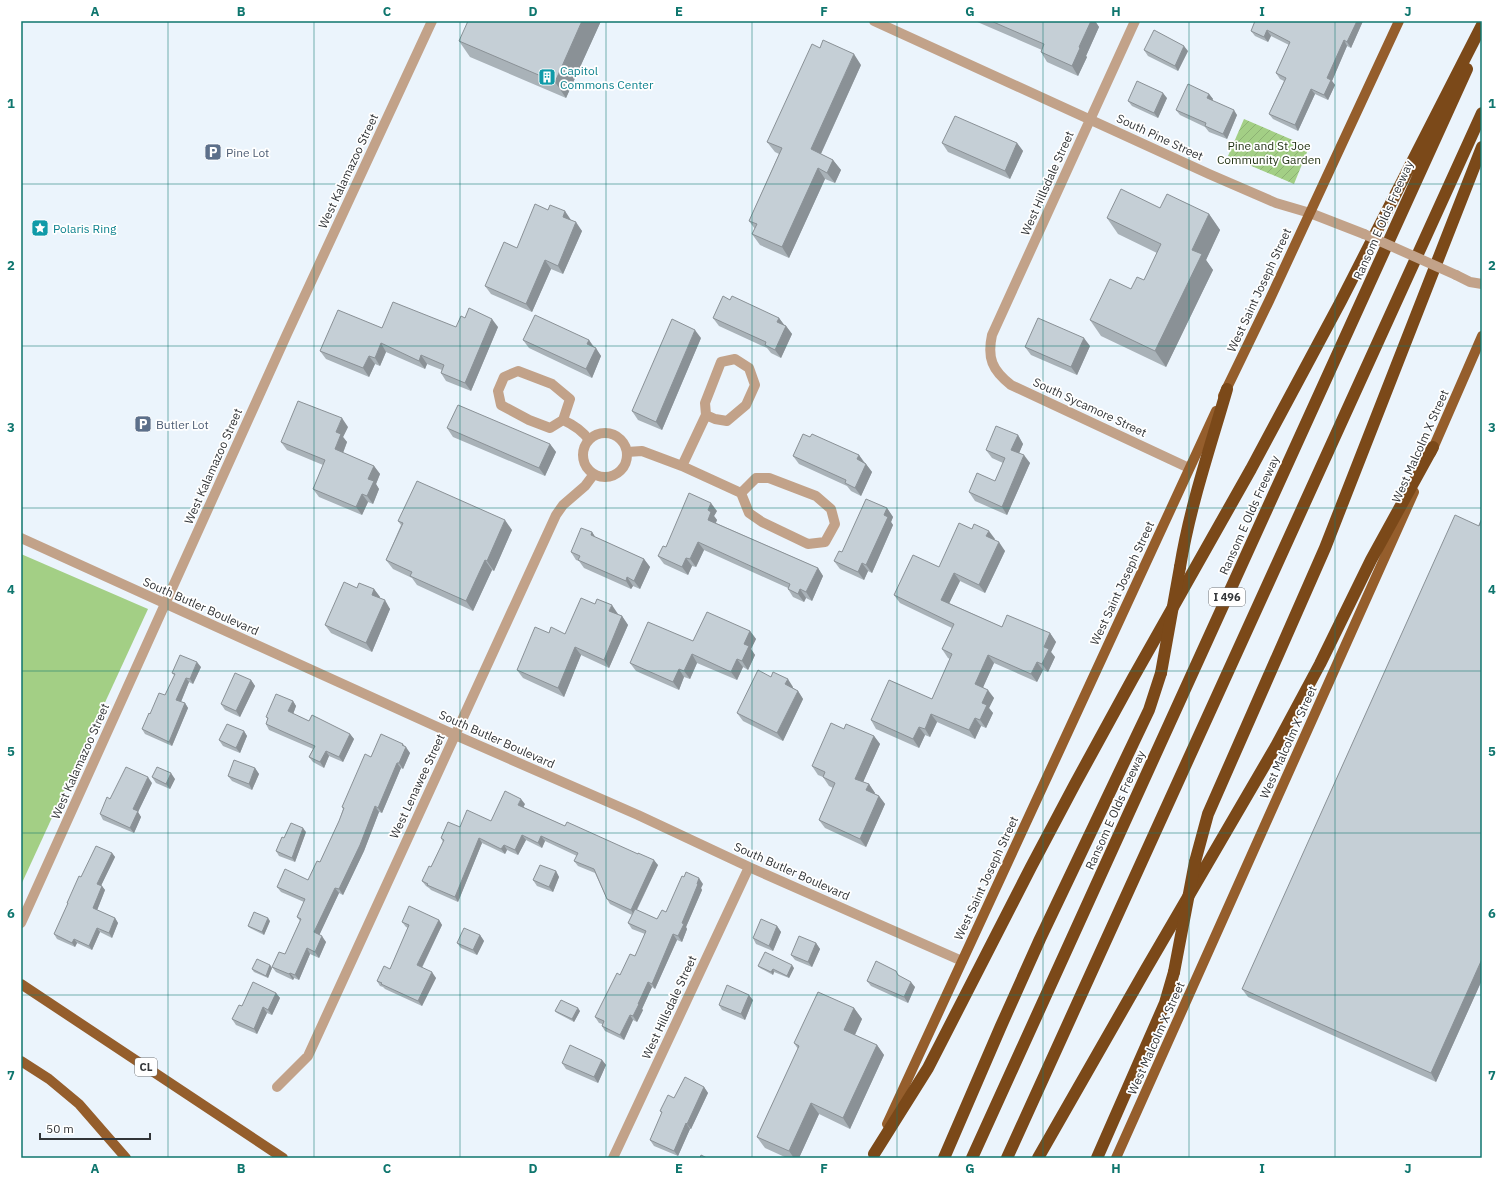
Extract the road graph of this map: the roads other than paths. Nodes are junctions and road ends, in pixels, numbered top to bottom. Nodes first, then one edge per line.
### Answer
1 (432, 21) edge
2 (874, 21) edge
3 (1135, 21) edge
4 (1398, 21) edge
5 (1482, 25) edge
6 (1482, 36) edge
7 (1482, 114) edge
8 (1090, 119) junction
9 (1482, 147) edge
10 (1310, 212) junction
11 (1482, 284) edge
12 (1482, 336) edge
13 (990, 358) joint
14 (1227, 389) junction
15 (706, 415) junction
16 (563, 420) junction
17 (589, 440) junction
18 (1434, 447) junction
19 (627, 452) junction
20 (682, 466) junction
21 (1189, 468) junction
22 (594, 474) junction
23 (741, 493) junction
24 (21, 538) edge
25 (164, 604) junction
26 (455, 735) junction
27 (749, 867) junction
28 (21, 923) edge
29 (962, 961) junction
30 (21, 984) edge
31 (21, 1062) edge
32 (277, 1088) dead end
33 (270, 1154) edge
34 (873, 1156) edge
35 (126, 1158) edge
36 (283, 1158) edge
37 (613, 1158) edge
38 (944, 1158) edge
39 (972, 1158) edge
40 (1007, 1158) edge
41 (1038, 1158) edge
42 (1097, 1158) edge
43 (1116, 1158) edge

1 - 25 street, West Kalamazoo Street
2 - 8 street, South Pine Street
3 - 8 street, West Hillsdale Street
4 - 10 main road, West Saint Joseph Street
5 - 34 highway
6 - 39 highway, Ransom E Olds Freeway / I 496
7 - 40 highway, I 496
8 - 10 street, South Pine Street
8 - 13 street, West Hillsdale Street
9 - 42 highway, bridge
10 - 11 street, South Pine Street, bridge
10 - 14 main road, West Saint Joseph Street
12 - 18 main road, West Malcolm X Street
13 - 21 street, South Sycamore Street
14 - 21 main road, West Saint Joseph Street
14 - 38 highway, bridge
15 - 15 street
15 - 20 street
16 - 16 street
16 - 17 street
17 - 19 street
17 - 22 street
18 - 41 highway
18 - 43 main road, West Malcolm X Street
19 - 20 street
19 - 22 street
20 - 23 street
21 - 29 main road, West Saint Joseph Street
22 - 26 street, West Lenawee Street
23 - 23 street
24 - 25 street, South Butler Boulevard
25 - 26 street, South Butler Boulevard
25 - 28 street, West Kalamazoo Street
26 - 27 street, South Butler Boulevard
26 - 32 street, West Lenawee Street
27 - 29 street, South Butler Boulevard
27 - 37 street, West Hillsdale Street
29 - 34 main road, West Saint Joseph Street
30 - 33 main road, CL
31 - 35 main road
33 - 36 main road, CL

